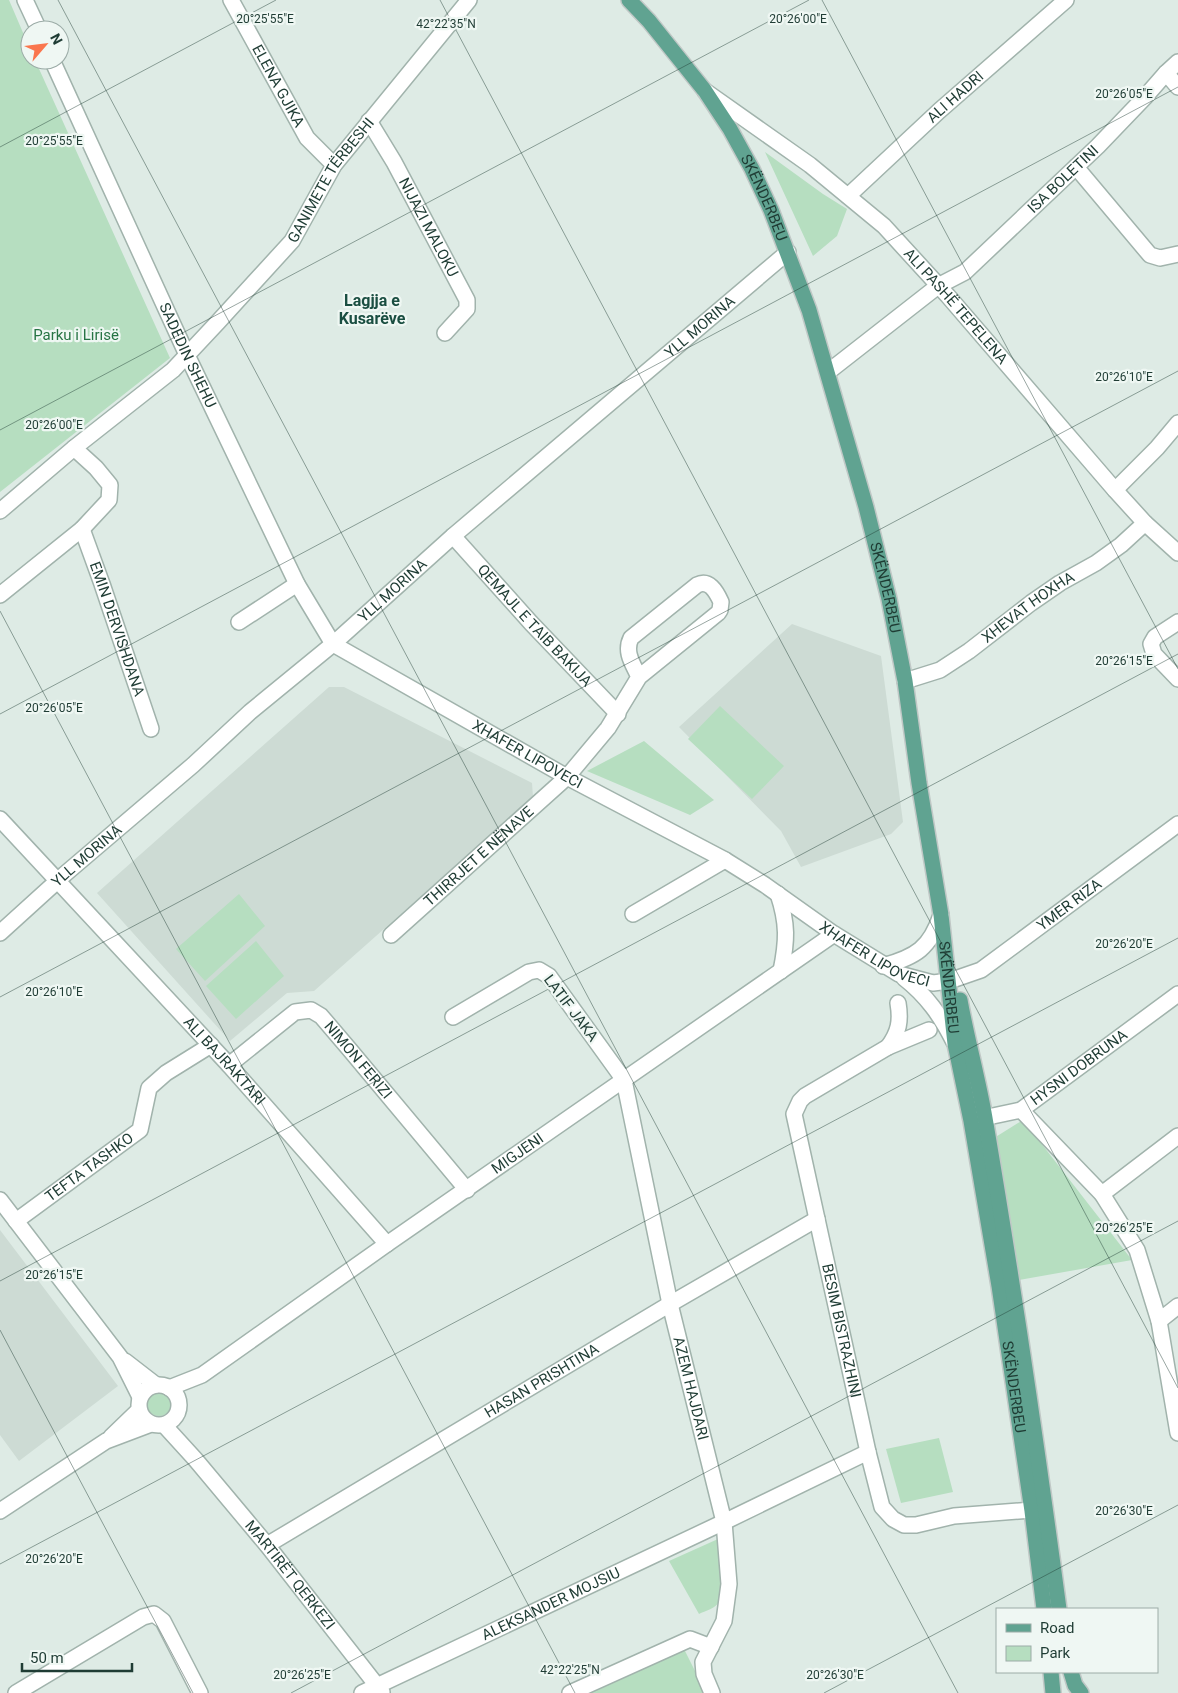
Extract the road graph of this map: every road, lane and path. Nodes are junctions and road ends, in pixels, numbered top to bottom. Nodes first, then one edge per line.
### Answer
1 (25, 0) edge
2 (231, 0) edge
3 (469, 0) edge
4 (628, 0) edge
5 (1066, 0) edge
6 (34, 20) edge
7 (1178, 62) edge
8 (57, 70) edge
9 (1166, 72) junction
10 (1178, 87) edge
11 (704, 89) junction
12 (368, 121) junction
13 (334, 165) junction
14 (1076, 166) junction
15 (848, 196) junction
16 (788, 252) junction
17 (1178, 254) edge
18 (938, 286) junction
19 (445, 333) dead end
20 (187, 355) junction
21 (828, 372) junction
22 (1178, 423) edge
23 (74, 448) junction
24 (1115, 490) junction
25 (0, 511) edge
26 (1146, 523) junction
27 (82, 529) junction
28 (453, 536) junction
29 (1178, 553) edge
30 (297, 584) junction
31 (0, 595) edge
32 (239, 622) dead end
33 (1178, 622) edge
34 (332, 644) junction
35 (639, 677) junction
36 (1178, 679) edge
37 (905, 681) junction
38 (618, 714) junction
39 (151, 729) dead end
40 (566, 778) junction
41 (0, 819) edge
42 (1178, 824) edge
43 (725, 860) junction
44 (59, 880) junction
45 (778, 894) junction
46 (632, 914) dead end
47 (941, 915) junction
48 (0, 933) edge
49 (834, 934) junction
50 (391, 935) dead end
51 (883, 966) junction
52 (781, 971) junction
53 (899, 974) junction
54 (951, 980) junction
55 (1178, 994) edge
56 (898, 1003) dead end
57 (453, 1016) dead end
58 (929, 1030) dead end
59 (955, 1044) junction
60 (211, 1045) junction
61 (888, 1047) junction
62 (229, 1065) junction
63 (624, 1080) junction
64 (1021, 1110) junction
65 (978, 1120) junction
66 (1178, 1136) edge
67 (467, 1190) junction
68 (1102, 1194) junction
69 (0, 1200) edge
70 (817, 1219) junction
71 (16, 1221) junction
72 (387, 1244) junction
73 (670, 1304) junction
74 (1178, 1306) edge
75 (1159, 1321) junction
76 (120, 1357) junction
77 (202, 1376) junction
78 (163, 1386) junction
79 (140, 1404) junction
80 (167, 1418) junction
81 (1178, 1433) edge
82 (106, 1441) junction
83 (868, 1452) junction
84 (1039, 1510) junction
85 (0, 1511) edge
86 (724, 1522) junction
87 (267, 1545) junction
88 (1044, 1608) edge
89 (1059, 1608) edge
90 (711, 1648) junction
91 (1051, 1673) edge
92 (1065, 1673) edge
93 (1071, 1673) edge
94 (380, 1689) edge
95 (16, 1693) edge
96 (200, 1693) edge
97 (362, 1693) edge
98 (570, 1693) edge
99 (712, 1693) edge
100 (1053, 1693) edge
101 (1068, 1693) edge
102 (1081, 1693) edge

1 - 6 street
2 - 13 street, ELENA GJIKA
3 - 12 street, GANIMETE TËRBESHI
4 - 11 main road, SKËNDERBEU
5 - 15 street, ALI HADRI
7 - 9 street, ISA BOLETINI
8 - 20 street, SADEDIN SHEHU
9 - 10 street
9 - 14 street, ISA BOLETINI
11 - 15 street, ALI PASHË TEPELENA
11 - 16 main road, SKËNDERBEU
12 - 13 street, GANIMETE TËRBESHI
12 - 19 street, NIJAZI MALOKU
13 - 20 street, GANIMETE TËRBESHI
14 - 17 street
14 - 18 street, ISA BOLETINI
15 - 18 street, ALI PASHË TEPELENA
16 - 21 main road, SKËNDERBEU
16 - 28 street, YLL MORINA
18 - 21 street
18 - 24 street, ALI PASHË TEPELENA
20 - 23 street, GANIMETE TËRBESHI
20 - 30 street, SADEDIN SHEHU
21 - 37 main road, SKËNDERBEU
22 - 24 street
23 - 25 street, GANIMETE TËRBESHI
23 - 27 street
24 - 26 street, ALI PASHË TEPELENA
26 - 29 street, ALI PASHË TEPELENA
26 - 37 street, XHEVAT HOXHA
27 - 31 street
27 - 39 street, EMIN DERVISHDANA
28 - 34 street, YLL MORINA
28 - 38 street, QEMAJL E TAIB BAKIJA
30 - 32 street
30 - 34 street, SADEDIN SHEHU
33 - 36 street
34 - 40 street, XHAFER LIPOVECI
34 - 44 street, YLL MORINA
35 - 35 street
35 - 38 street, THIRRJET E NËNAVE
37 - 47 main road, SKËNDERBEU
38 - 40 street, THIRRJET E NËNAVE
40 - 43 street, XHAFER LIPOVECI
40 - 50 street, THIRRJET E NËNAVE
41 - 44 street, ALI BAJRAKTARI
42 - 54 street, YMER RIZA
43 - 45 street, XHAFER LIPOVECI
43 - 46 street
44 - 48 street, YLL MORINA
44 - 60 street, ALI BAJRAKTARI
45 - 49 street, XHAFER LIPOVECI
45 - 52 street
47 - 51 street
47 - 54 main road, SKËNDERBEU
49 - 51 street, XHAFER LIPOVECI
49 - 52 street, MIGJENI
51 - 53 street, XHAFER LIPOVECI
52 - 63 street, MIGJENI
53 - 54 street, XHAFER LIPOVECI
53 - 59 street
54 - 59 main road, SKËNDERBEU
54 - 65 main road, SKËNDERBEU
55 - 64 street, HYSNI DOBRUNA
56 - 61 street
57 - 63 street, LATIF JAKA
58 - 61 street, BESIM BISTRAZHINI
59 - 65 main road, SKËNDERBEU
60 - 62 street, ALI BAJRAKTARI
60 - 71 street, TEFTA TASHKO
61 - 70 street, BESIM BISTRAZHINI
62 - 67 street, NIMON FERIZI
62 - 72 street, ALI BAJRAKTARI
63 - 67 street, MIGJENI
63 - 73 street, AZEM HAJDARI
64 - 65 street, HYSNI DOBRUNA
64 - 68 street
65 - 84 main road, SKËNDERBEU
66 - 68 street
67 - 72 street, MIGJENI
68 - 75 street
69 - 71 street
70 - 73 street, HASAN PRISHTINA
70 - 83 street, BESIM BISTRAZHINI
71 - 76 street
72 - 77 street, MIGJENI
73 - 86 street, AZEM HAJDARI
73 - 87 street, HASAN PRISHTINA
74 - 75 street
75 - 81 street
76 - 78 street
76 - 79 street
77 - 78 street, MIGJENI
77 - 80 street, MIGJENI
78 - 79 street
78 - 80 street
79 - 80 street
79 - 82 street
80 - 82 street
80 - 87 street, MARTIRËT QERKEZI
82 - 85 street
83 - 84 street, BESIM BISTRAZHINI
83 - 86 street, ALEKSANDER MOJSIU
84 - 88 main road, SKËNDERBEU
84 - 89 main road, SKËNDERBEU
86 - 90 street, AZEM HAJDARI
86 - 94 street, ALEKSANDER MOJSIU
87 - 94 street, MARTIRËT QERKEZI
90 - 98 street
90 - 99 street, AZEM HAJDARI
91 - 100 main road
92 - 101 main road
93 - 102 main road
94 - 97 street, ALEKSANDER MOJSIU
95 - 96 street

